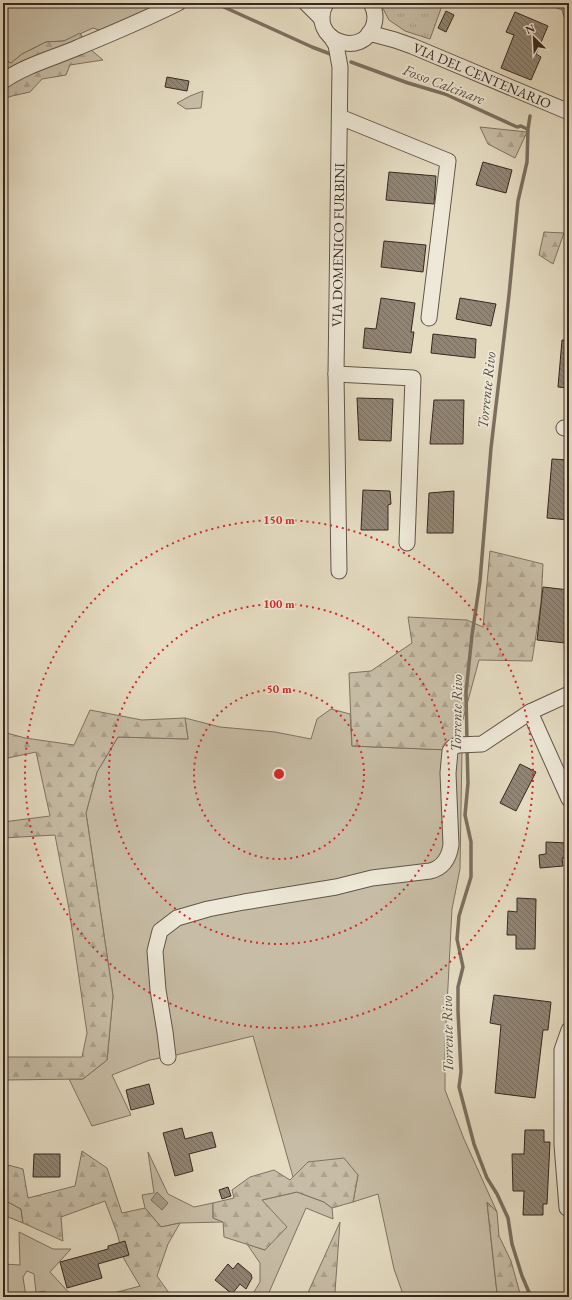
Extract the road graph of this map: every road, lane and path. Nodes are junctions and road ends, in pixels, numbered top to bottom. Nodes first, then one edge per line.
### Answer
1 (178, 3) edge
2 (306, 3) edge
3 (326, 3) edge
4 (373, 7) edge
5 (322, 19) junction
6 (370, 33) junction
7 (331, 37) junction
8 (395, 40) junction
9 (348, 44) junction
10 (340, 67) junction
11 (3, 81) edge
12 (569, 112) edge
13 (340, 117) junction
14 (429, 318) dead end
15 (336, 374) junction
16 (407, 543) dead end
17 (339, 571) dead end
18 (569, 694) edge
19 (530, 712) junction
20 (569, 799) edge
21 (569, 1030) edge
22 (168, 1057) dead end
23 (566, 1145) edge
24 (567, 1208) dead end

1 - 11 street
2 - 5 street
3 - 5 street
4 - 6 street, VIA DEL CENTENARIO
4 - 8 street, VIA DEL CENTENARIO
5 - 7 street
6 - 8 street, VIA DEL CENTENARIO
6 - 9 street
7 - 9 street
7 - 10 street
8 - 12 street, VIA DEL CENTENARIO
9 - 10 street
10 - 13 street, VIA DOMENICO FURBINI
13 - 14 street
13 - 15 street, VIA DOMENICO FURBINI
15 - 16 street
15 - 17 street, VIA DOMENICO FURBINI
18 - 19 street
19 - 20 street
19 - 22 street
21 - 23 street
23 - 24 street

